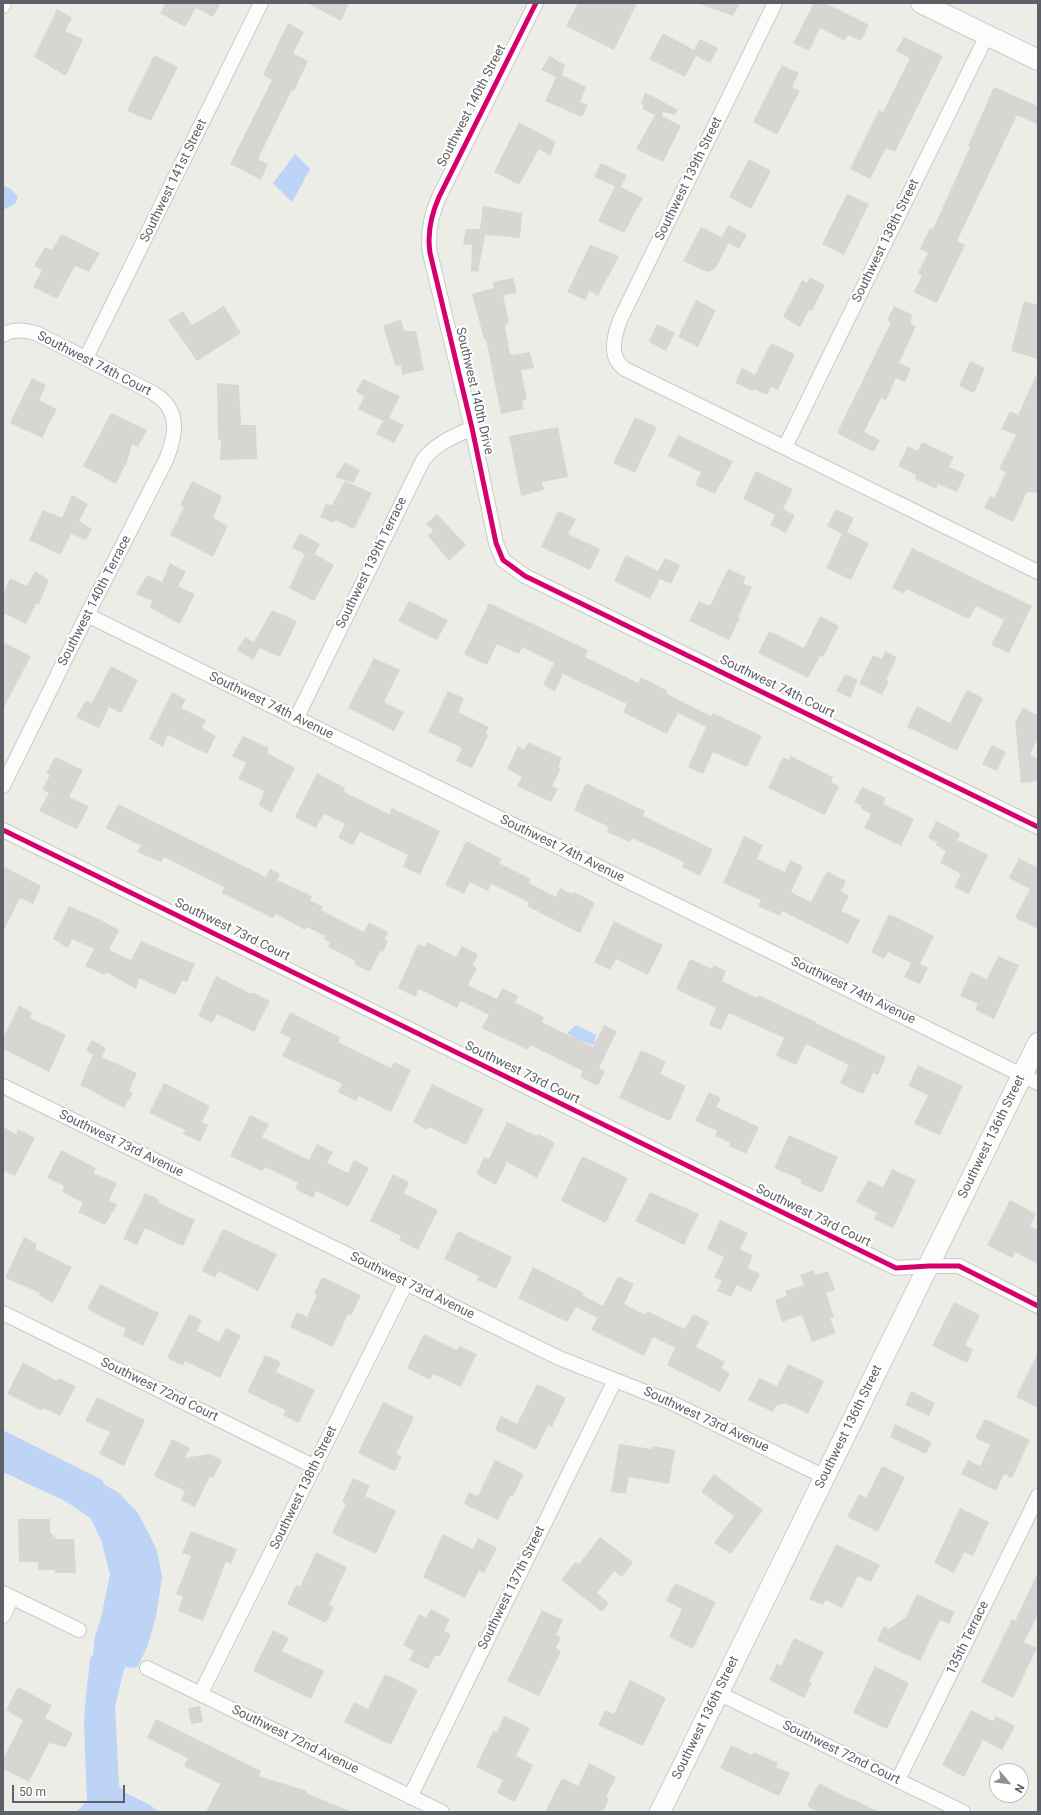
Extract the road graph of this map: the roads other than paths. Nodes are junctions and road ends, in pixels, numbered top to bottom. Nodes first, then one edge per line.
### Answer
1 (261, 3) edge
2 (536, 3) edge
3 (775, 3) edge
4 (921, 3) edge
5 (987, 35) junction
6 (1038, 60) edge
7 (431, 220) joint
8 (6, 333) edge
9 (86, 358) junction
10 (172, 413) joint
11 (472, 428) junction
12 (785, 448) junction
13 (507, 564) joint
14 (1038, 572) edge
15 (87, 615) junction
16 (296, 719) junction
17 (3, 786) edge
18 (1038, 827) edge
19 (3, 830) edge
20 (1038, 1043) edge
21 (1030, 1079) edge
22 (3, 1086) edge
23 (929, 1266) junction
24 (406, 1283) junction
25 (1038, 1306) edge
26 (3, 1314) edge
27 (615, 1380) junction
28 (315, 1467) junction
29 (825, 1477) junction
30 (1038, 1496) edge
31 (8, 1595) edge
32 (3, 1616) edge
33 (79, 1630) dead end
34 (147, 1668) dead end
35 (718, 1693) junction
36 (202, 1694) junction
37 (898, 1780) junction
38 (410, 1797) junction
39 (442, 1812) edge
40 (660, 1812) edge
41 (963, 1812) edge

1 - 9 street, Southwest 141st Street
2 - 7 street, Southwest 140th Street
3 - 12 street, Southwest 139th Street
4 - 5 street
5 - 6 street
5 - 12 street, Southwest 138th Street
7 - 11 street, Southwest 140th Drive
8 - 9 street, Southwest 74th Court
9 - 10 street, Southwest 74th Court
10 - 15 street, Southwest 140th Terrace
11 - 13 street, Southwest 140th Drive
11 - 16 street, Southwest 139th Terrace
12 - 14 street
13 - 18 street, Southwest 74th Court
15 - 16 street, Southwest 74th Avenue
15 - 17 street, Southwest 140th Terrace
16 - 21 street, Southwest 74th Avenue
19 - 23 street, Southwest 73rd Court
20 - 21 street, Southwest 136th Street
21 - 23 street, Southwest 136th Street
22 - 24 street, Southwest 73rd Avenue
23 - 25 street, Southwest 73rd Court
23 - 29 street, Southwest 136th Street
24 - 27 street, Southwest 73rd Avenue
24 - 28 street, Southwest 138th Street
26 - 28 street, Southwest 72nd Court
27 - 29 street, Southwest 73rd Avenue
27 - 38 street, Southwest 137th Street
28 - 36 street, Southwest 138th Street
29 - 35 street, Southwest 136th Street
30 - 37 street, 135th Terrace
31 - 32 street
31 - 33 street
34 - 36 street, Southwest 72nd Avenue
35 - 37 street, Southwest 72nd Court
35 - 40 street, Southwest 136th Street
36 - 38 street, Southwest 72nd Avenue
37 - 41 street, Southwest 72nd Court
38 - 39 street, Southwest 72nd Avenue

